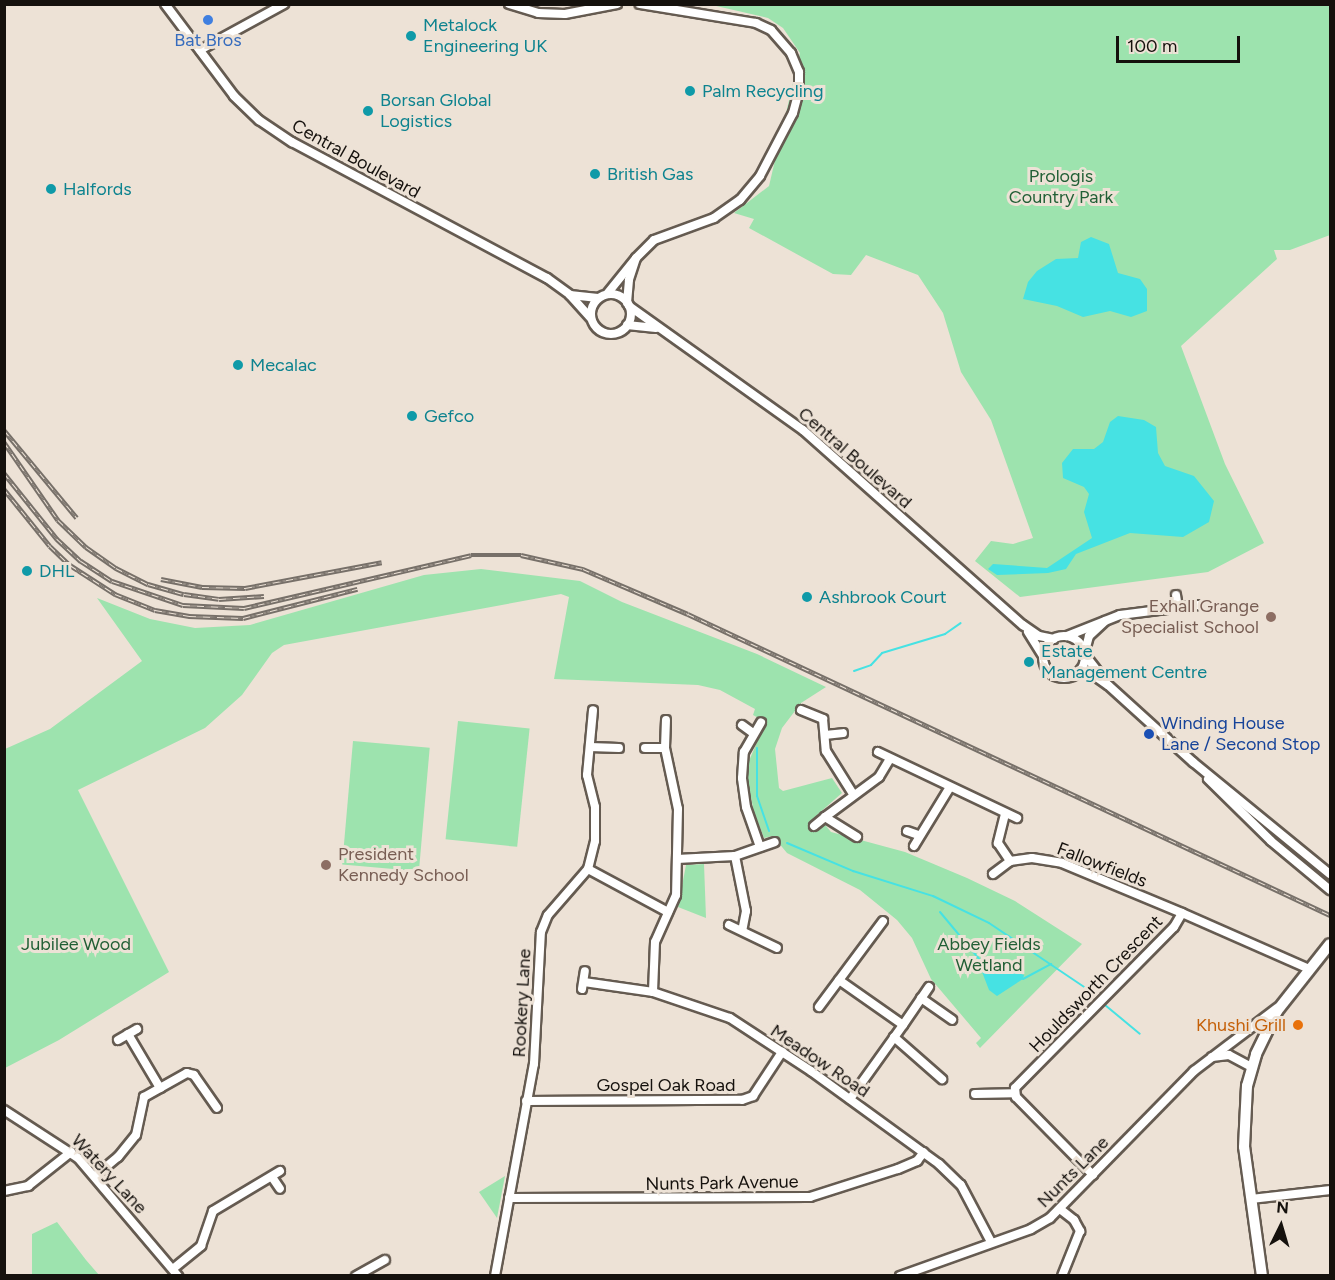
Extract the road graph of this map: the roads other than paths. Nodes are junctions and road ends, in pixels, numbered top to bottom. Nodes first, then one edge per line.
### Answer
1 (165, 4) edge
2 (284, 4) edge
3 (509, 4) edge
4 (617, 4) edge
5 (640, 4) edge
6 (200, 50) junction
7 (636, 258) junction
8 (607, 294) junction
9 (570, 295) junction
10 (599, 298) junction
11 (628, 305) junction
12 (591, 318) junction
13 (627, 325) junction
14 (656, 328) junction
15 (1176, 595) dead end
16 (1198, 605) dead end
17 (1178, 607) junction
18 (1109, 618) junction
19 (1023, 625) junction
20 (1067, 636) junction
21 (1054, 639) junction
22 (1085, 653) junction
23 (1043, 656) junction
24 (1077, 674) junction
25 (1108, 685) junction
26 (593, 710) dead end
27 (801, 710) dead end
28 (666, 720) dead end
29 (761, 722) dead end
30 (742, 725) dead end
31 (753, 733) junction
32 (843, 733) dead end
33 (825, 735) junction
34 (590, 747) junction
35 (619, 748) dead end
36 (645, 748) dead end
37 (664, 748) junction
38 (878, 752) dead end
39 (890, 759) junction
40 (1193, 762) junction
41 (950, 787) junction
42 (853, 794) junction
43 (1005, 814) junction
44 (825, 817) junction
45 (1017, 818) dead end
46 (814, 826) dead end
47 (907, 831) dead end
48 (918, 835) junction
49 (857, 837) dead end
50 (773, 842) dead end
51 (914, 846) dead end
52 (760, 847) junction
53 (735, 856) junction
54 (677, 859) junction
55 (1010, 861) junction
56 (588, 869) junction
57 (993, 874) dead end
58 (1330, 874) edge
59 (1330, 890) edge
60 (668, 912) junction
61 (1182, 913) junction
62 (883, 921) dead end
63 (729, 925) dead end
64 (742, 931) junction
65 (1330, 944) edge
66 (777, 948) dead end
67 (1309, 969) junction
68 (585, 971) dead end
69 (839, 980) junction
70 (929, 987) dead end
71 (652, 992) junction
72 (921, 998) junction
73 (1281, 1005) junction
74 (819, 1007) dead end
75 (952, 1020) dead end
76 (903, 1024) junction
77 (137, 1029) dead end
78 (128, 1034) junction
79 (894, 1037) junction
80 (118, 1040) dead end
81 (782, 1052) junction
82 (1205, 1061) junction
83 (1252, 1067) junction
84 (942, 1079) dead end
85 (160, 1088) junction
86 (1014, 1093) junction
87 (975, 1094) dead end
88 (850, 1099) junction
89 (526, 1101) junction
90 (217, 1108) dead end
91 (4, 1110) edge
92 (71, 1152) junction
93 (924, 1152) junction
94 (280, 1171) dead end
95 (1093, 1175) junction
96 (95, 1176) junction
97 (272, 1177) junction
98 (280, 1189) dead end
99 (1330, 1190) edge
100 (4, 1191) edge
101 (509, 1198) junction
102 (1251, 1199) junction
103 (1060, 1209) junction
104 (991, 1242) junction
105 (385, 1260) dead end
106 (176, 1272) edge
107 (356, 1275) edge
108 (495, 1275) edge
109 (900, 1275) edge
110 (1062, 1275) edge
111 (1262, 1275) edge

1 - 6 street, Central Boulevard
2 - 6 street
3 - 4 street
5 - 7 street
6 - 9 street, Central Boulevard
7 - 8 street
7 - 11 street
8 - 10 street
8 - 11 street
9 - 10 street
9 - 12 street, Central Boulevard
10 - 12 street
11 - 13 street
11 - 14 street, Central Boulevard
12 - 13 street
13 - 14 street, Central Boulevard
14 - 19 street, Central Boulevard
15 - 17 street
16 - 17 street
17 - 18 street
18 - 20 street
18 - 22 street
19 - 21 street, Central Boulevard
19 - 23 street, Central Boulevard
20 - 21 street
20 - 22 street
21 - 23 street
22 - 24 street
22 - 25 street
23 - 24 street
24 - 25 street
25 - 40 street
26 - 34 street, Rookery Lane
27 - 33 street
28 - 37 street
29 - 31 street
30 - 31 street
31 - 52 street
32 - 33 street
33 - 42 street
34 - 35 street
34 - 56 street, Rookery Lane
36 - 37 street
37 - 54 street
38 - 39 street
39 - 41 street
39 - 42 street
40 - 58 street
40 - 59 street
41 - 43 street
41 - 48 street
42 - 44 street
43 - 45 street
43 - 55 street
44 - 46 street
44 - 49 street
47 - 48 street
48 - 51 street
50 - 52 street
52 - 53 street
53 - 54 street
53 - 64 street
54 - 60 street
55 - 57 street
55 - 61 street, Fallowfields
56 - 60 street
56 - 89 street, Rookery Lane
60 - 71 street
61 - 67 street, Houldsworth Crescent
61 - 86 street, Houldsworth Crescent
62 - 69 street
63 - 64 street
64 - 66 street
65 - 67 street
67 - 73 street
68 - 71 street, Meadow Road
69 - 74 street
69 - 76 street
70 - 72 street
71 - 81 street, Meadow Road
72 - 75 street
72 - 76 street
73 - 82 street, Nunts Lane
73 - 83 street
76 - 79 street
77 - 78 street
78 - 80 street
78 - 85 street
79 - 84 street
79 - 88 street
81 - 88 street, Meadow Road
81 - 89 street, Gospel Oak Road
82 - 83 street
82 - 95 street, Nunts Lane
83 - 102 street
85 - 90 street
85 - 96 street
86 - 87 street
86 - 95 street
88 - 93 street, Meadow Road
89 - 101 street, Rookery Lane
91 - 92 street, Watery Lane
92 - 96 street, Watery Lane
92 - 100 street
93 - 101 street, Nunts Park Avenue
93 - 104 street, Meadow Road
94 - 97 street
95 - 103 street, Nunts Lane
96 - 106 street, Watery Lane
97 - 98 street
97 - 106 street
99 - 102 street
101 - 108 street, Rookery Lane
102 - 111 street
103 - 104 street, Nunts Lane
103 - 110 street
104 - 109 street, Nunts Lane
105 - 107 street

